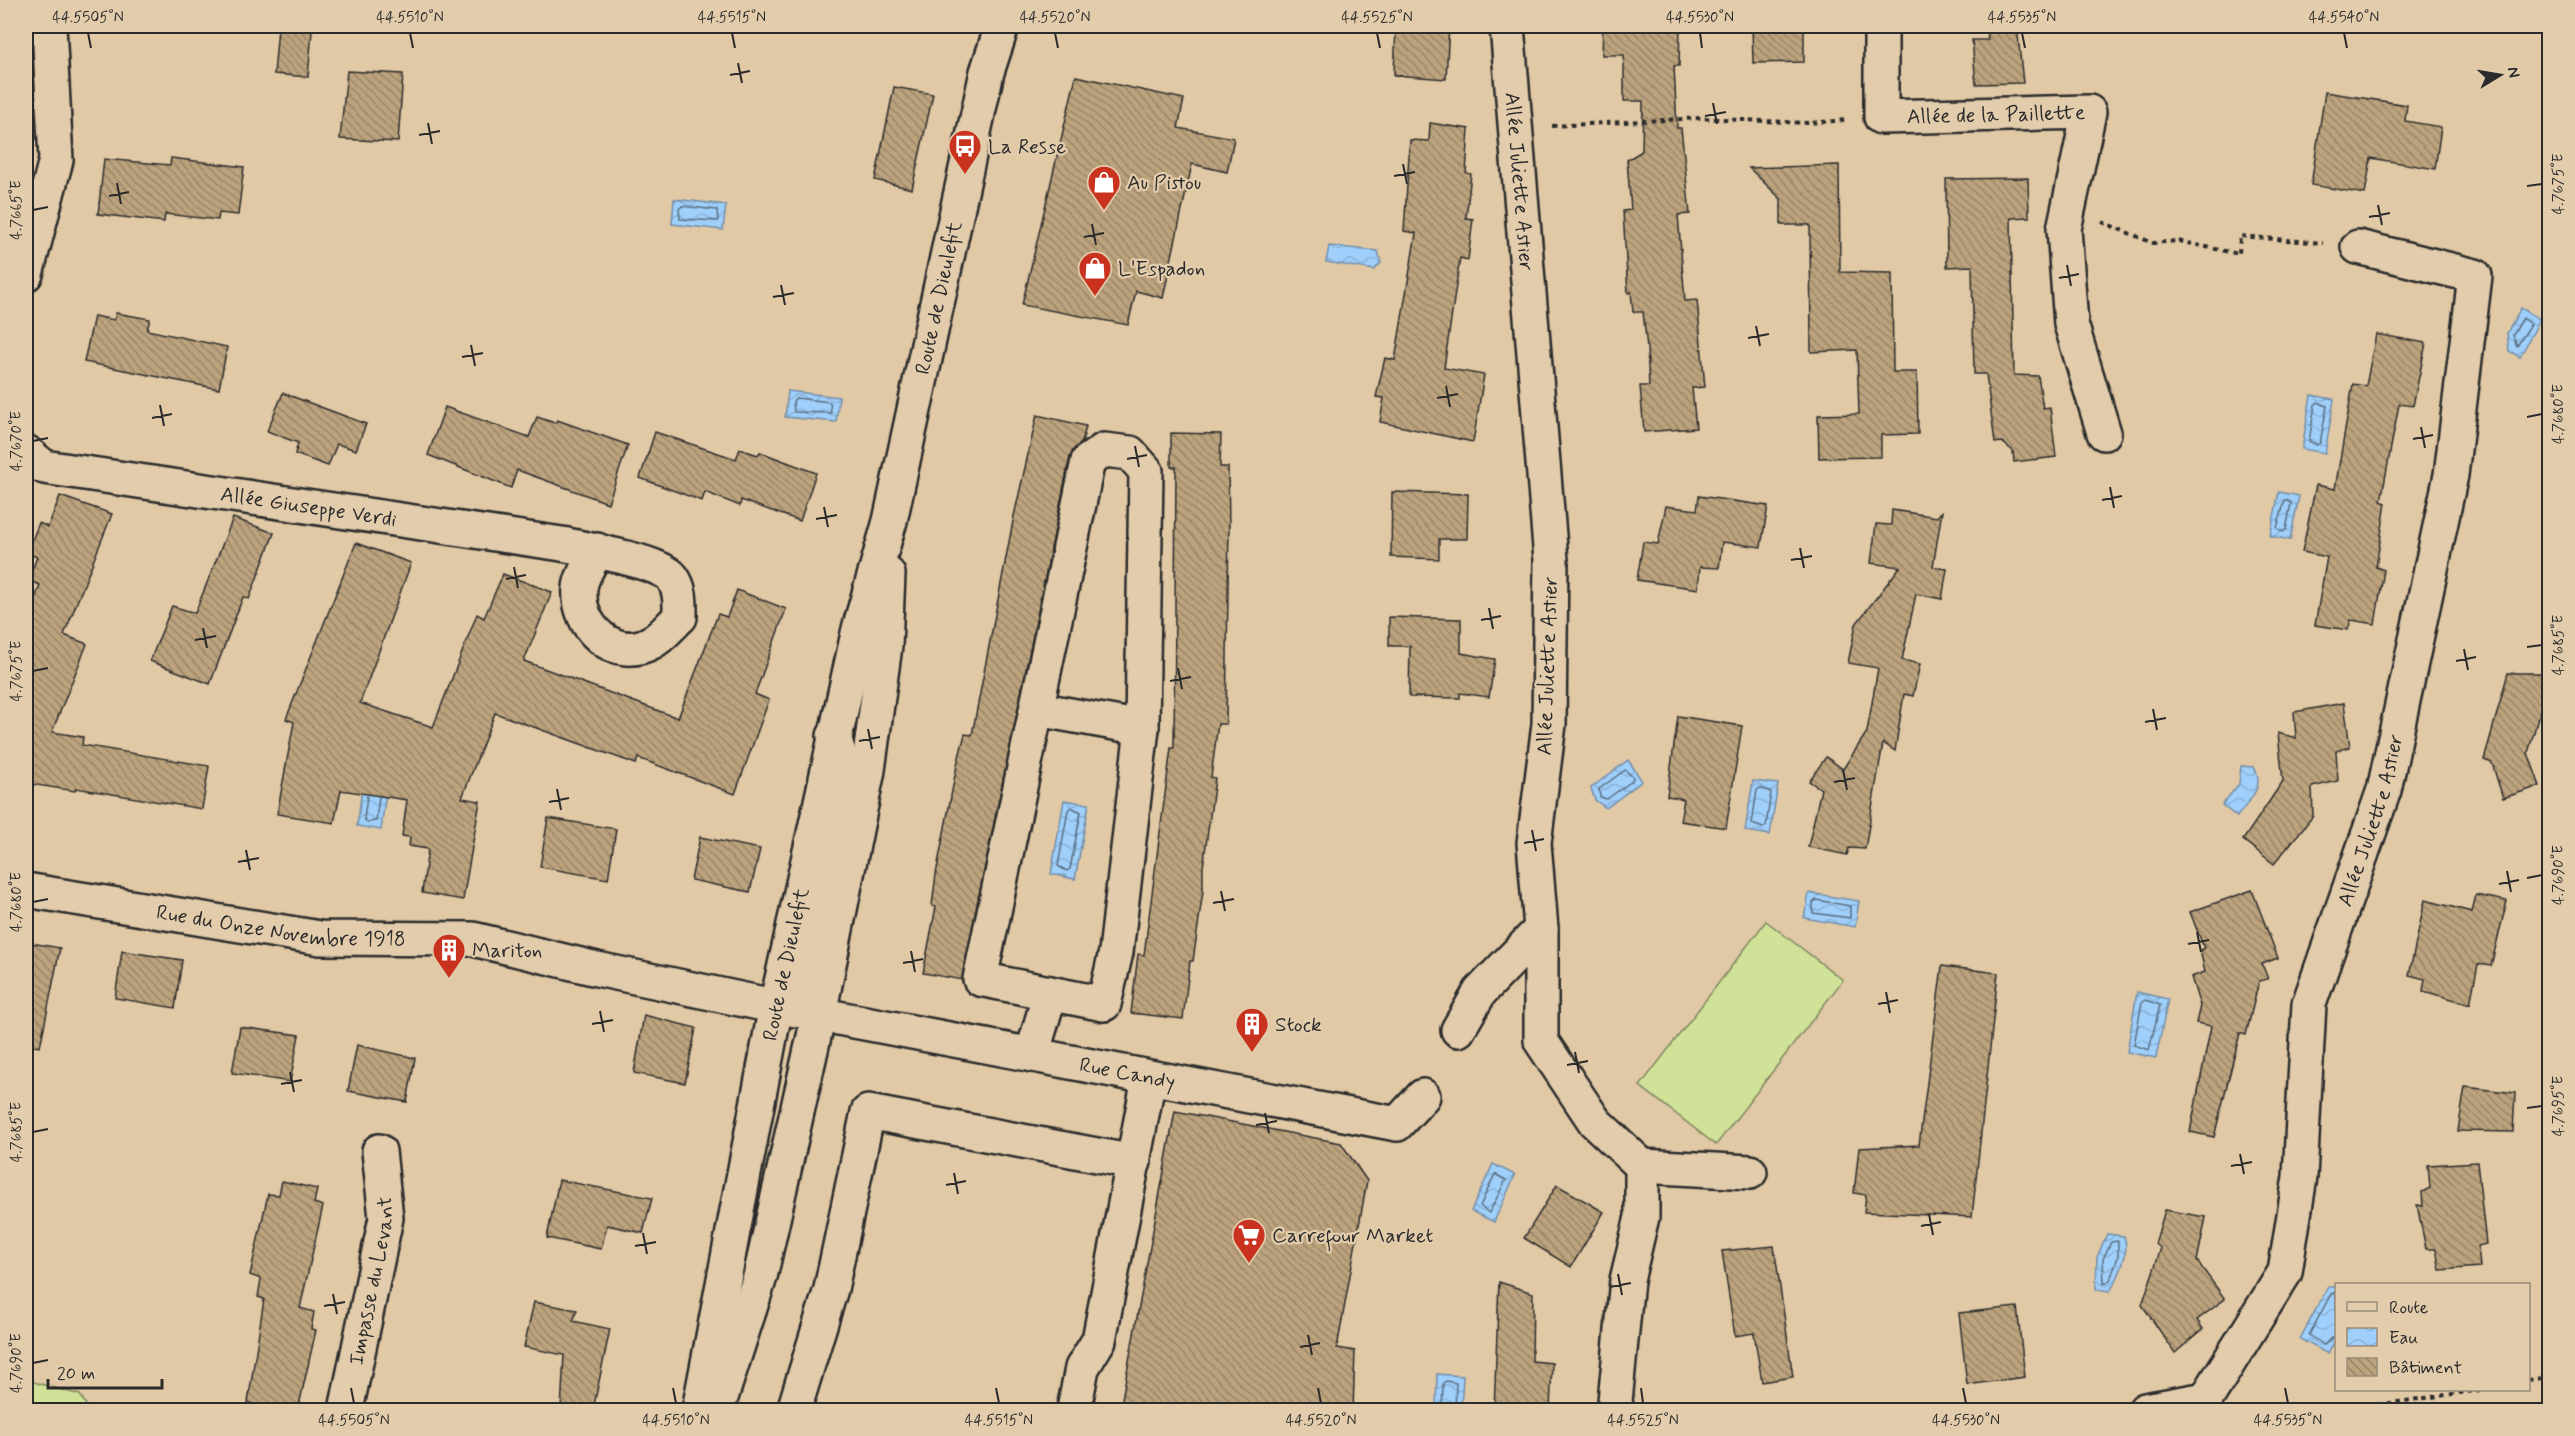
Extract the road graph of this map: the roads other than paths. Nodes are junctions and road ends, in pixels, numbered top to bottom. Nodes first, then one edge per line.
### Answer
1 (49, 26) edge
2 (989, 26) edge
3 (1002, 26) edge
4 (1507, 26) edge
5 (1881, 26) edge
6 (987, 72) junction
7 (2358, 247) road end
8 (26, 274) edge
9 (2104, 433) dead end
10 (26, 452) edge
11 (891, 521) junction
12 (597, 550) dead end
13 (1037, 710) junction
14 (1142, 728) junction
15 (834, 736) junction
16 (26, 890) edge
17 (1541, 929) junction
18 (1050, 993) junction
19 (776, 1006) junction
20 (819, 1014) junction
21 (1458, 1030) dead end
22 (1032, 1055) junction
23 (1149, 1078) junction
24 (760, 1083) junction
25 (1423, 1096) dead end
26 (379, 1151) dead end
27 (1134, 1162) junction
28 (1642, 1166) junction
29 (1750, 1172) dead end
30 (2214, 1405) edge
31 (346, 1410) edge
32 (699, 1410) edge
33 (717, 1410) edge
34 (794, 1410) edge
35 (1074, 1410) edge
36 (1617, 1410) edge
37 (2145, 1410) edge

1 - 8 street
2 - 6 street, Route de Dieulefit
3 - 6 street, Route de Dieulefit
4 - 17 street, Allée Juliette Astier
5 - 9 street, Allée de la Paillette
6 - 11 street, Route de Dieulefit
7 - 30 street, Allée Juliette Astier
10 - 12 street, Allée Giuseppe Verdi
11 - 15 street, Route de Dieulefit
11 - 20 street, Route de Dieulefit
13 - 14 street
13 - 14 street
13 - 18 street
14 - 18 street
15 - 19 street, Route de Dieulefit
15 - 20 street
16 - 19 street, Rue du Onze Novembre 1918
17 - 21 street
17 - 28 street, Allée Juliette Astier
18 - 22 street
19 - 20 street, Rue du Onze Novembre 1918
19 - 24 street, Route de Dieulefit
20 - 22 street, Rue Candy
20 - 24 street
20 - 33 street, Route de Dieulefit
22 - 23 street, Rue Candy
23 - 25 street, Rue Candy
23 - 27 street
24 - 32 street, Route de Dieulefit
26 - 31 street, Impasse du Levant
27 - 34 street
27 - 35 street
28 - 29 street
28 - 36 street
30 - 37 street, Allée Juliette Astier

